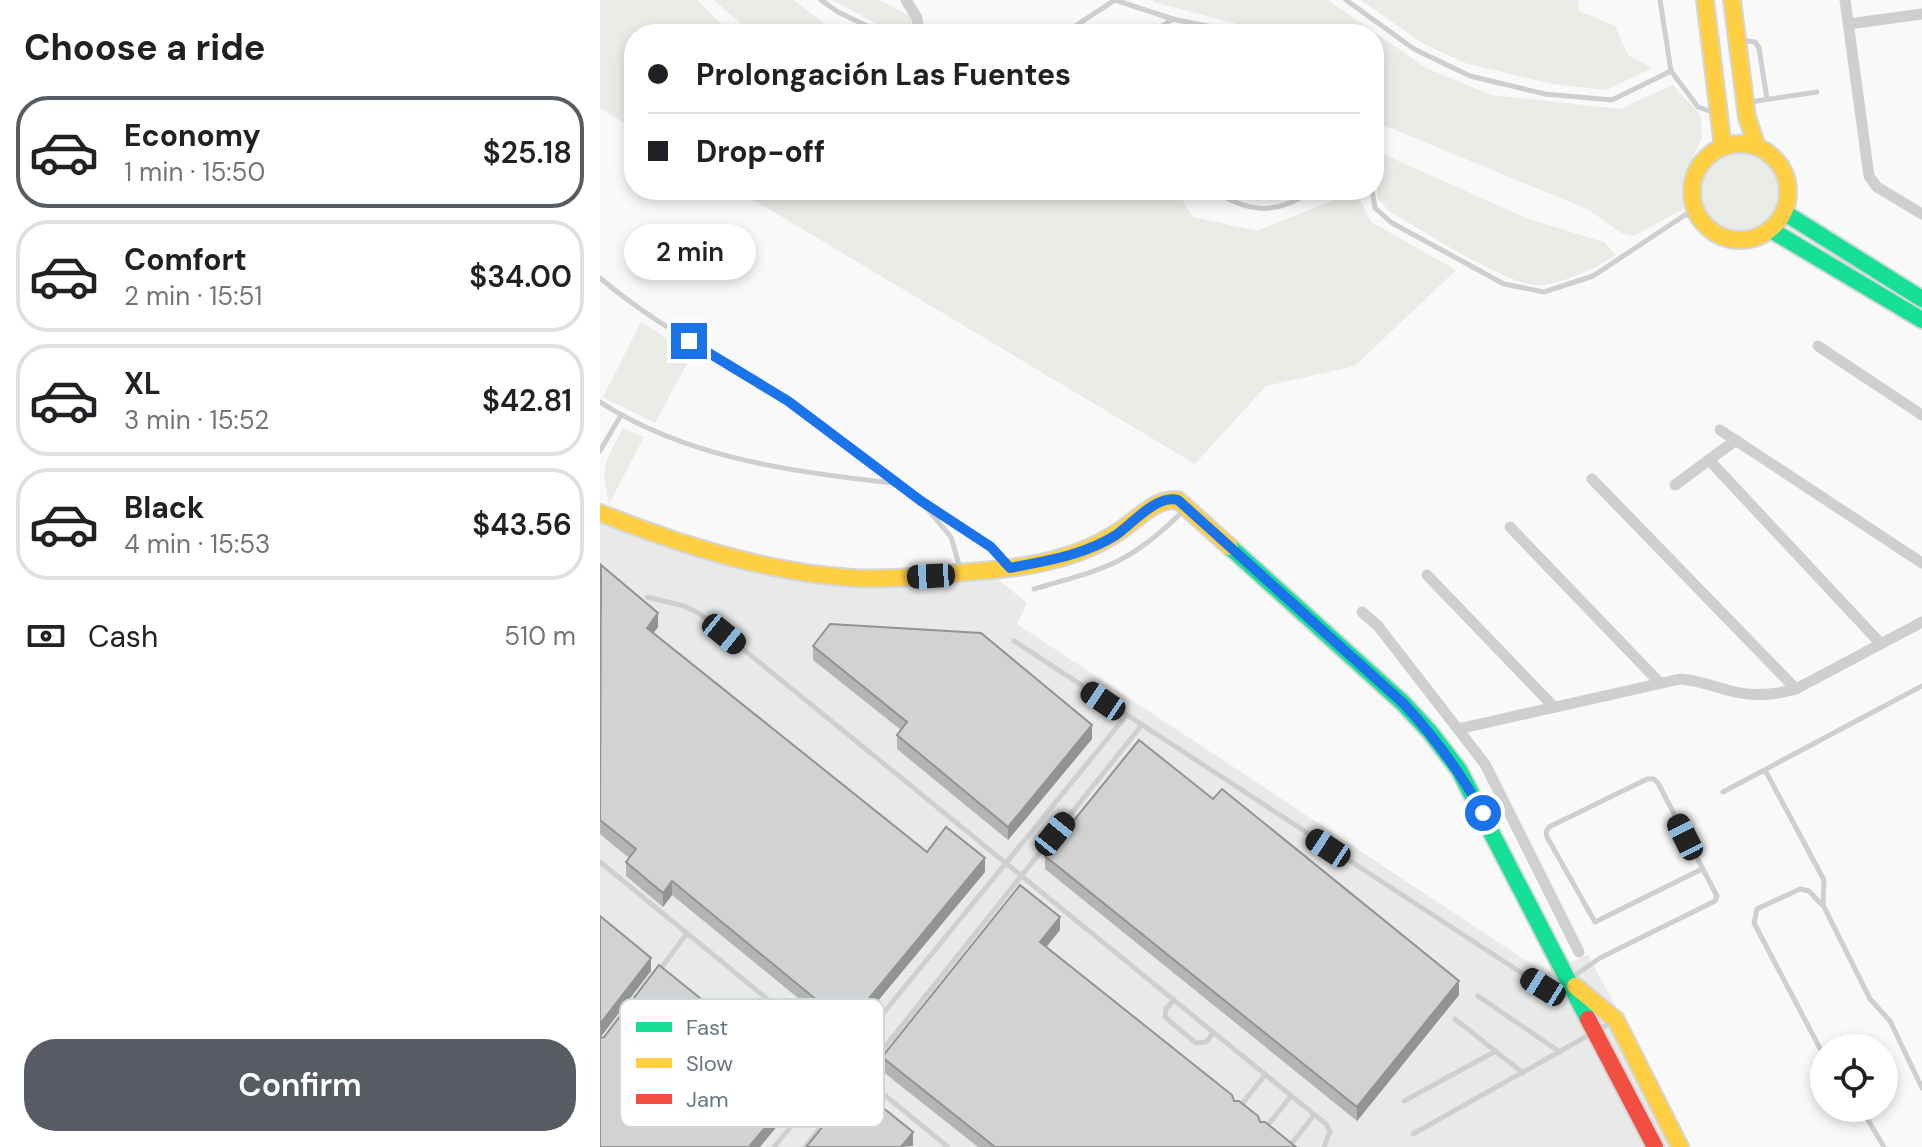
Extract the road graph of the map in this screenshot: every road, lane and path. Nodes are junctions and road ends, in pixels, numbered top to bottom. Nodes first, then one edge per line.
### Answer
1 (821, 0) edge
2 (906, 0) edge
3 (1346, 0) edge
4 (1660, 0) edge
5 (1705, 0) edge
6 (1732, 0) edge
7 (1845, 0) edge
8 (1922, 14) edge
9 (1173, 19) junction
10 (863, 24) edge
11 (918, 24) edge
12 (1078, 24) edge
13 (1165, 24) edge
14 (1197, 24) edge
15 (1379, 24) edge
16 (1849, 24) junction
17 (1384, 27) edge
18 (1737, 41) junction
19 (1671, 71) junction
20 (1817, 92) dead end
21 (1767, 99) junction
22 (1745, 103) junction
23 (1720, 115) junction
24 (1723, 147) junction
25 (1757, 147) junction
26 (1228, 200) edge
27 (1298, 200) edge
28 (1374, 200) edge
29 (1785, 213) junction
30 (1922, 214) edge
31 (1697, 216) junction
32 (1771, 230) junction
33 (600, 278) edge
34 (1922, 299) edge
35 (1922, 320) edge
36 (1818, 346) dead end
37 (600, 402) edge
38 (621, 415) junction
39 (1922, 415) edge
40 (1720, 430) dead end
41 (1736, 440) junction
42 (600, 451) edge
43 (1709, 460) junction
44 (1592, 479) dead end
45 (895, 483) junction
46 (1675, 485) dead end
47 (921, 501) junction
48 (1187, 507) junction
49 (600, 513) edge
50 (1510, 527) dead end
51 (1922, 563) edge
52 (1010, 568) junction
53 (960, 572) junction
54 (1427, 575) dead end
55 (1034, 589) dead end
56 (647, 597) dead end
57 (1362, 612) dead end
58 (1922, 622) edge
59 (1014, 641) dead end
60 (1881, 644) junction
61 (1659, 682) junction
62 (1922, 686) edge
63 (1796, 689) junction
64 (1554, 707) junction
65 (1126, 716) junction
66 (1141, 726) junction
67 (1458, 729) junction
68 (1765, 770) junction
69 (1723, 792) dead end
70 (600, 862) edge
71 (1005, 864) junction
72 (1702, 869) junction
73 (1021, 877) junction
74 (1823, 905) junction
75 (687, 933) junction
76 (1579, 952) dead end
77 (658, 971) edge
78 (1568, 980) junction
79 (1478, 996) dead end
80 (767, 999) edge
81 (1173, 1001) junction
82 (884, 1011) edge
83 (1455, 1019) dead end
84 (1616, 1020) junction
85 (1213, 1033) junction
86 (1595, 1033) junction
87 (1812, 1034) edge
88 (884, 1048) edge
89 (1496, 1051) junction
90 (1560, 1052) junction
91 (1523, 1073) junction
92 (1265, 1075) junction
93 (1922, 1088) edge
94 (884, 1094) edge
95 (1291, 1096) junction
96 (1404, 1101) dead end
97 (1237, 1110) edge
98 (1314, 1115) junction
99 (1869, 1122) edge
100 (790, 1127) edge
101 (821, 1127) edge
102 (1263, 1131) edge
103 (1413, 1134) dead end
104 (774, 1147) edge
105 (805, 1147) edge
106 (948, 1147) edge
107 (1289, 1147) edge
108 (1324, 1147) edge
109 (1655, 1147) edge
110 (1680, 1147) edge
111 (1884, 1147) edge

1 - 10 lane
2 - 11 street
3 - 15 lane
4 - 19 lane
5 - 23 street
6 - 18 street
7 - 16 street
8 - 16 street
9 - 12 lane
9 - 13 lane
9 - 14 lane
16 - 30 street
17 - 19 lane
18 - 21 lane
18 - 22 street
19 - 23 lane
20 - 21 lane
21 - 22 lane
22 - 25 street
23 - 24 street
24 - 25 street
24 - 31 street
25 - 29 street
26 - 27 lane
28 - 31 lane
29 - 32 street
29 - 34 street
31 - 32 street
32 - 35 street
33 - 45 lane
36 - 39 street
37 - 38 lane
38 - 42 lane
38 - 45 lane
40 - 41 street
41 - 43 street
41 - 51 street
43 - 46 street
43 - 60 street
44 - 63 street
45 - 47 lane
47 - 52 lane
47 - 53 lane
48 - 52 street
48 - 55 lane
48 - 78 street
49 - 53 street
50 - 61 street
52 - 53 street
54 - 64 street
56 - 71 lane
57 - 67 street
58 - 60 street
59 - 65 lane
60 - 63 street
61 - 63 street
61 - 64 street
62 - 68 lane
64 - 67 street
65 - 66 lane
65 - 71 lane
66 - 73 lane
66 - 78 lane
67 - 76 street
68 - 69 lane
68 - 74 lane
70 - 75 lane
71 - 73 lane
71 - 82 lane
72 - 72 lane
72 - 78 lane
73 - 81 lane
73 - 88 lane
74 - 87 lane
74 - 93 lane
75 - 77 lane
75 - 80 lane
78 - 84 street
78 - 86 street
79 - 90 lane
81 - 85 lane
81 - 85 lane
83 - 89 lane
84 - 86 lane
84 - 110 street
85 - 92 lane
86 - 90 lane
86 - 109 street
89 - 91 lane
89 - 96 lane
90 - 91 lane
91 - 103 lane
92 - 95 lane
92 - 97 lane
94 - 106 lane
95 - 98 lane
95 - 102 lane
98 - 107 lane
98 - 108 lane
99 - 111 lane
100 - 104 lane
101 - 105 lane

